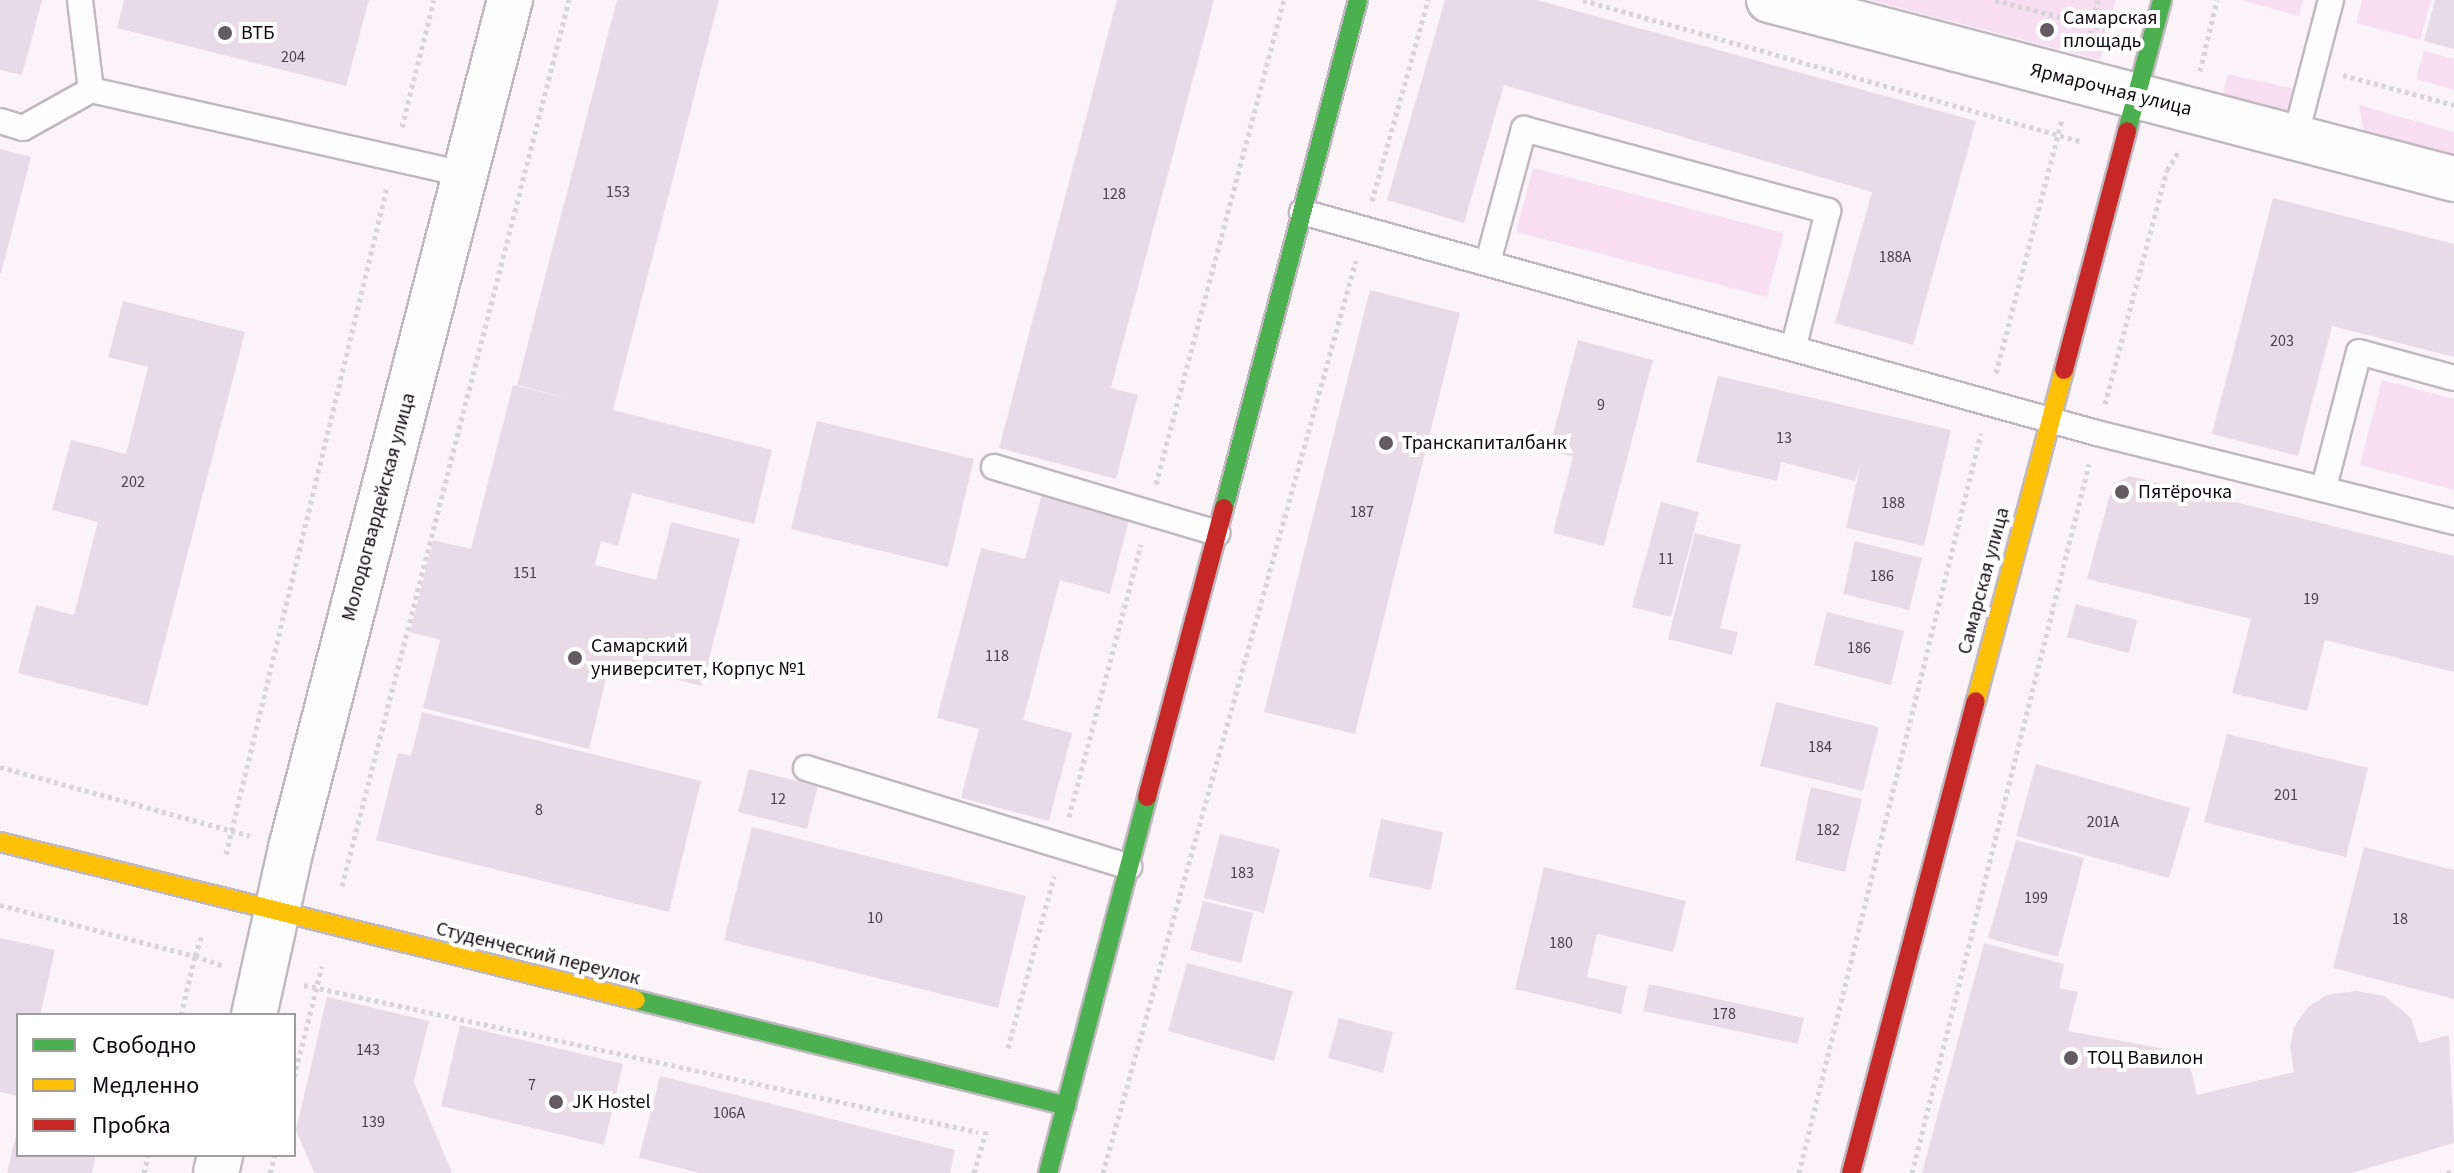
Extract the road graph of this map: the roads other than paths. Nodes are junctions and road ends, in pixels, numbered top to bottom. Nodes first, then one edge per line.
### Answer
1 (80, 0) edge
2 (510, 0) edge
3 (1358, 0) edge
4 (1769, 0) edge
5 (2162, 0) edge
6 (2331, 0) edge
7 (91, 90) junction
8 (2136, 97) junction
9 (0, 121) edge
10 (2295, 138) junction
11 (465, 174) junction
12 (2454, 179) edge
13 (1302, 212) junction
14 (1488, 262) junction
15 (1794, 345) junction
16 (2454, 378) edge
17 (2051, 419) junction
18 (994, 467) dead end
19 (2324, 487) junction
20 (2454, 522) edge
21 (1217, 533) junction
22 (806, 768) dead end
23 (0, 842) edge
24 (1129, 867) junction
25 (279, 911) junction
26 (258, 996) edge
27 (1066, 1106) junction
28 (1048, 1173) edge
29 (1851, 1173) edge

1 - 7 lane
2 - 11 street, Молодогвардейская улица
3 - 13 street
4 - 8 street, Ярмарочная улица
5 - 8 street, Самарская улица
6 - 10 lane
7 - 9 lane
7 - 11 lane
8 - 10 street, Ярмарочная улица
8 - 17 street, Самарская улица
10 - 12 street, Ярмарочная улица
11 - 25 street, Молодогвардейская улица
13 - 14 lane
13 - 21 street
14 - 15 lane
14 - 15 lane
15 - 17 lane
16 - 19 lane
17 - 19 lane
17 - 29 street, Самарская улица
18 - 21 lane
19 - 20 lane
21 - 24 street
22 - 24 lane
23 - 25 street, Студенческий переулок
24 - 27 street
25 - 26 street, Молодогвардейская улица
25 - 27 street, Студенческий переулок
27 - 28 street

